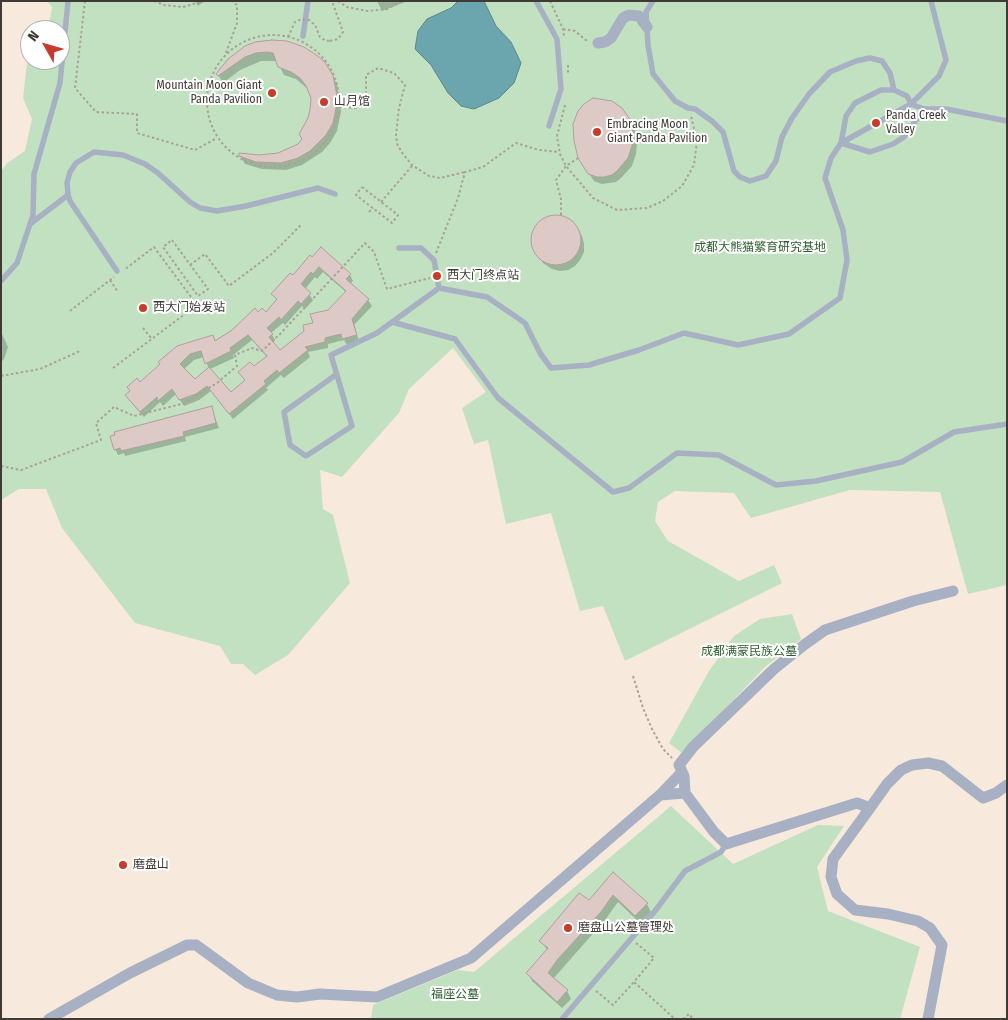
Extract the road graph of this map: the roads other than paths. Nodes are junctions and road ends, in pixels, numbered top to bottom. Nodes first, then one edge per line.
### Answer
1 (68, 1) edge
2 (308, 1) edge
3 (536, 1) edge
4 (653, 1) edge
5 (931, 1) edge
6 (647, 27) junction
7 (303, 36) dead end
8 (598, 43) road end
9 (894, 90) junction
10 (911, 104) junction
11 (924, 109) junction
12 (1007, 121) edge
13 (549, 126) dead end
14 (841, 143) junction
15 (335, 194) dead end
16 (68, 195) junction
17 (30, 224) junction
18 (399, 248) dead end
19 (119, 272) road end
20 (1, 281) edge
21 (439, 288) junction
22 (392, 322) junction
23 (337, 374) junction
24 (1007, 424) edge
25 (953, 591) dead end
26 (681, 768) junction
27 (1007, 785) edge
28 (685, 793) junction
29 (660, 795) junction
30 (870, 808) junction
31 (726, 844) junction
32 (49, 1019) edge
33 (562, 1019) edge
34 (928, 1019) edge

1 - 17 lane
2 - 7 lane
3 - 13 lane
4 - 6 lane
5 - 10 lane
6 - 8 street
6 - 9 lane
9 - 10 lane
9 - 14 lane
10 - 11 lane
10 - 14 lane
11 - 12 lane
11 - 14 lane
14 - 21 lane
15 - 16 lane
16 - 17 lane
16 - 19 lane
17 - 20 lane
18 - 21 lane
21 - 22 lane
22 - 23 lane
22 - 24 lane
23 - 23 lane
25 - 26 street
26 - 28 street
26 - 29 street
27 - 30 street
28 - 29 street
28 - 31 street
29 - 32 street
30 - 31 street
30 - 34 street
31 - 33 lane

